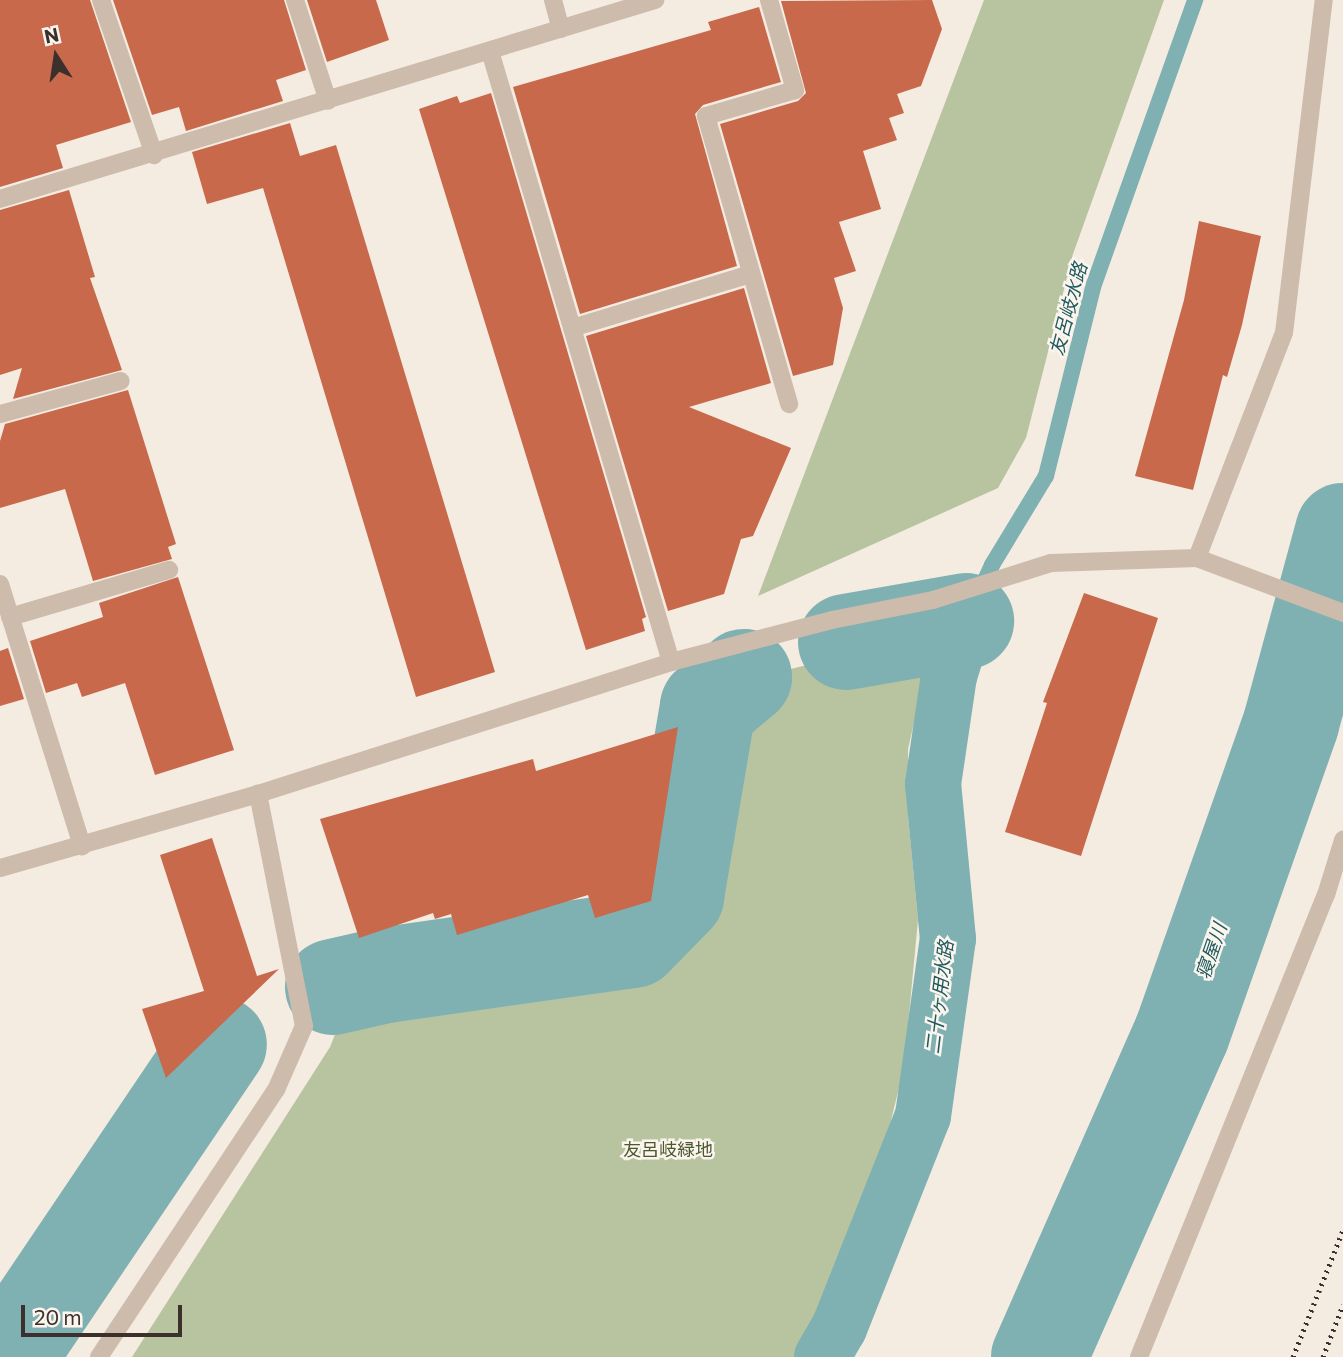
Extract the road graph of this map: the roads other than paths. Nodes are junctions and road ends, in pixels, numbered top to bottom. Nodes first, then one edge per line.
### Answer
1 (101, 0) edge
2 (295, 0) edge
3 (553, 0) edge
4 (655, 0) edge
5 (769, 0) edge
6 (1324, 0) edge
7 (561, 29) junction
8 (490, 51) junction
9 (328, 101) junction
10 (154, 155) junction
11 (0, 199) edge
12 (751, 274) junction
13 (572, 328) junction
14 (121, 381) dead end
15 (789, 404) dead end
16 (0, 414) edge
17 (1197, 558) junction
18 (169, 570) dead end
19 (0, 584) edge
20 (1343, 612) edge
21 (10, 617) junction
22 (671, 663) junction
23 (258, 794) junction
24 (1343, 840) edge
25 (82, 846) junction
26 (0, 868) edge
27 (99, 1357) edge
28 (1139, 1357) edge

1 - 10 street
2 - 9 street
3 - 7 street
4 - 7 street
5 - 12 street
6 - 17 street
7 - 8 street
8 - 9 street
8 - 13 street
9 - 10 street
10 - 11 street
12 - 13 street
12 - 15 street
13 - 22 street
14 - 16 street
17 - 20 street
17 - 22 street
18 - 21 street
19 - 21 street
21 - 25 street
22 - 23 street
23 - 25 street
23 - 27 street
24 - 28 street
25 - 26 street

